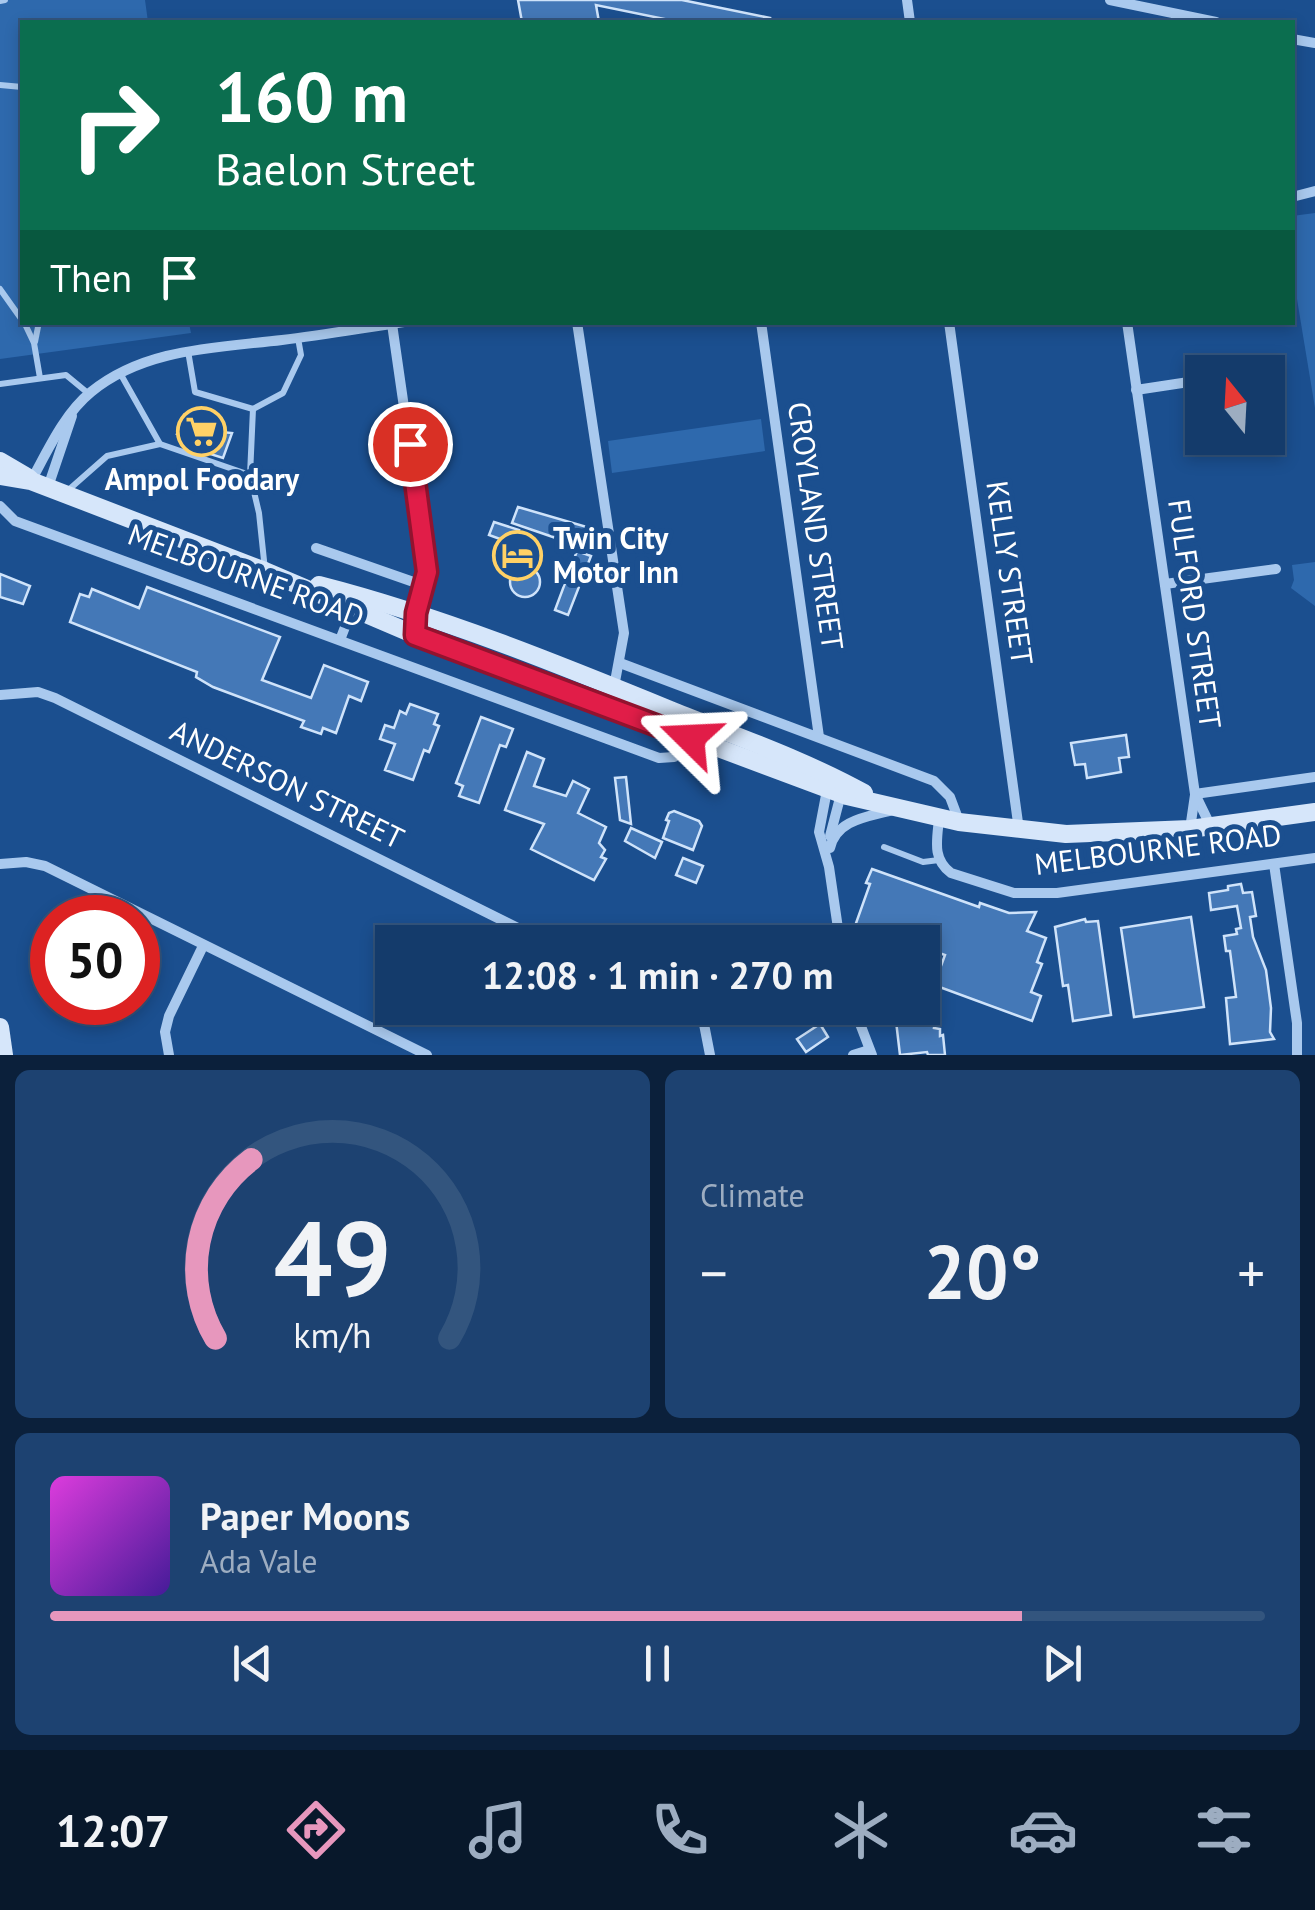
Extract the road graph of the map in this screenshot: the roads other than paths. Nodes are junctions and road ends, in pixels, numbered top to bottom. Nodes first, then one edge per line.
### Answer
1 (1110, 0) edge
2 (1206, 20) edge
3 (0, 289) edge
4 (20, 317) edge
5 (25, 325) edge
6 (38, 325) edge
7 (385, 325) edge
8 (398, 325) edge
9 (577, 325) edge
10 (761, 325) edge
11 (950, 325) edge
12 (1127, 325) edge
13 (298, 338) junction
14 (34, 343) junction
15 (188, 351) junction
16 (119, 372) junction
17 (40, 378) junction
18 (1185, 383) edge
19 (0, 384) edge
20 (1136, 390) junction
21 (89, 394) junction
22 (254, 409) junction
23 (74, 410) junction
24 (160, 444) junction
25 (0, 461) edge
26 (0, 476) edge
27 (250, 476) junction
28 (48, 487) junction
29 (0, 506) edge
30 (316, 548) dead end
31 (1276, 569) dead end
32 (265, 571) junction
33 (1165, 584) junction
34 (424, 586) junction
35 (352, 609) junction
36 (416, 613) junction
37 (415, 635) junction
38 (340, 640) junction
39 (620, 663) junction
40 (614, 687) junction
41 (0, 696) edge
42 (696, 734) junction
43 (819, 737) junction
44 (1315, 777) edge
45 (836, 788) junction
46 (1195, 794) junction
47 (892, 806) junction
48 (1315, 812) edge
49 (940, 818) junction
50 (959, 822) junction
51 (1211, 828) junction
52 (1020, 830) junction
53 (1190, 830) junction
54 (884, 847) dead end
55 (830, 848) junction
56 (1315, 858) edge
57 (939, 860) junction
58 (0, 864) edge
59 (1274, 864) junction
60 (829, 867) junction
61 (512, 925) edge
62 (838, 925) edge
63 (203, 946) junction
64 (703, 1025) edge
65 (860, 1025) edge
66 (0, 1027) edge
67 (870, 1052) edge
68 (4, 1055) edge
69 (169, 1055) edge
70 (427, 1055) edge
71 (710, 1055) edge
72 (852, 1055) edge
73 (1297, 1055) edge

1 - 2 street
3 - 4 lane
5 - 14 lane
6 - 14 lane
7 - 13 street
8 - 34 street
9 - 39 street
10 - 43 street, CROYLAND STREET
11 - 52 street, KELLY STREET
12 - 20 street, FULFORD STREET
13 - 15 street
13 - 22 lane
14 - 17 lane
15 - 16 street
15 - 22 lane
16 - 21 street
16 - 24 lane
17 - 19 lane
17 - 21 lane
18 - 20 street
20 - 33 street, FULFORD STREET
21 - 23 street
22 - 27 lane
23 - 28 street
23 - 28 street
24 - 27 lane
24 - 28 lane
25 - 28 main road, MELBOURNE ROAD
26 - 28 main road, MELBOURNE ROAD
27 - 32 lane
28 - 32 main road, MELBOURNE ROAD
29 - 38 street, MELBOURNE ROAD
30 - 34 street, MELBOURNE ROAD
31 - 33 street
32 - 35 main road, MELBOURNE ROAD
32 - 36 main road, MELBOURNE ROAD
33 - 46 street, FULFORD STREET
34 - 36 street
35 - 37 main road, MELBOURNE ROAD
35 - 38 street
36 - 37 main road
36 - 40 main road, MELBOURNE ROAD
37 - 42 main road, MELBOURNE ROAD
38 - 42 street, MELBOURNE ROAD
39 - 40 street
39 - 43 street
40 - 42 main road, MELBOURNE ROAD
41 - 61 street, ANDERSON STREET
42 - 45 main road, MELBOURNE ROAD
43 - 50 street
44 - 46 street, MELBOURNE ROAD
45 - 47 main road, MELBOURNE ROAD
45 - 55 street
45 - 60 street
46 - 51 street, FULFORD STREET
46 - 53 street, FULFORD STREET
47 - 49 main road, MELBOURNE ROAD
47 - 55 street
48 - 51 main road, MELBOURNE ROAD
49 - 50 main road, MELBOURNE ROAD
49 - 57 street
50 - 52 main road, MELBOURNE ROAD
51 - 53 main road, MELBOURNE ROAD
52 - 53 main road, MELBOURNE ROAD
54 - 57 lane
55 - 60 street
56 - 59 street, MELBOURNE ROAD
57 - 59 street, MELBOURNE ROAD
58 - 63 street
59 - 73 street
60 - 62 street
63 - 69 street
63 - 70 street
64 - 71 street
65 - 67 street
66 - 68 main road
67 - 72 street

